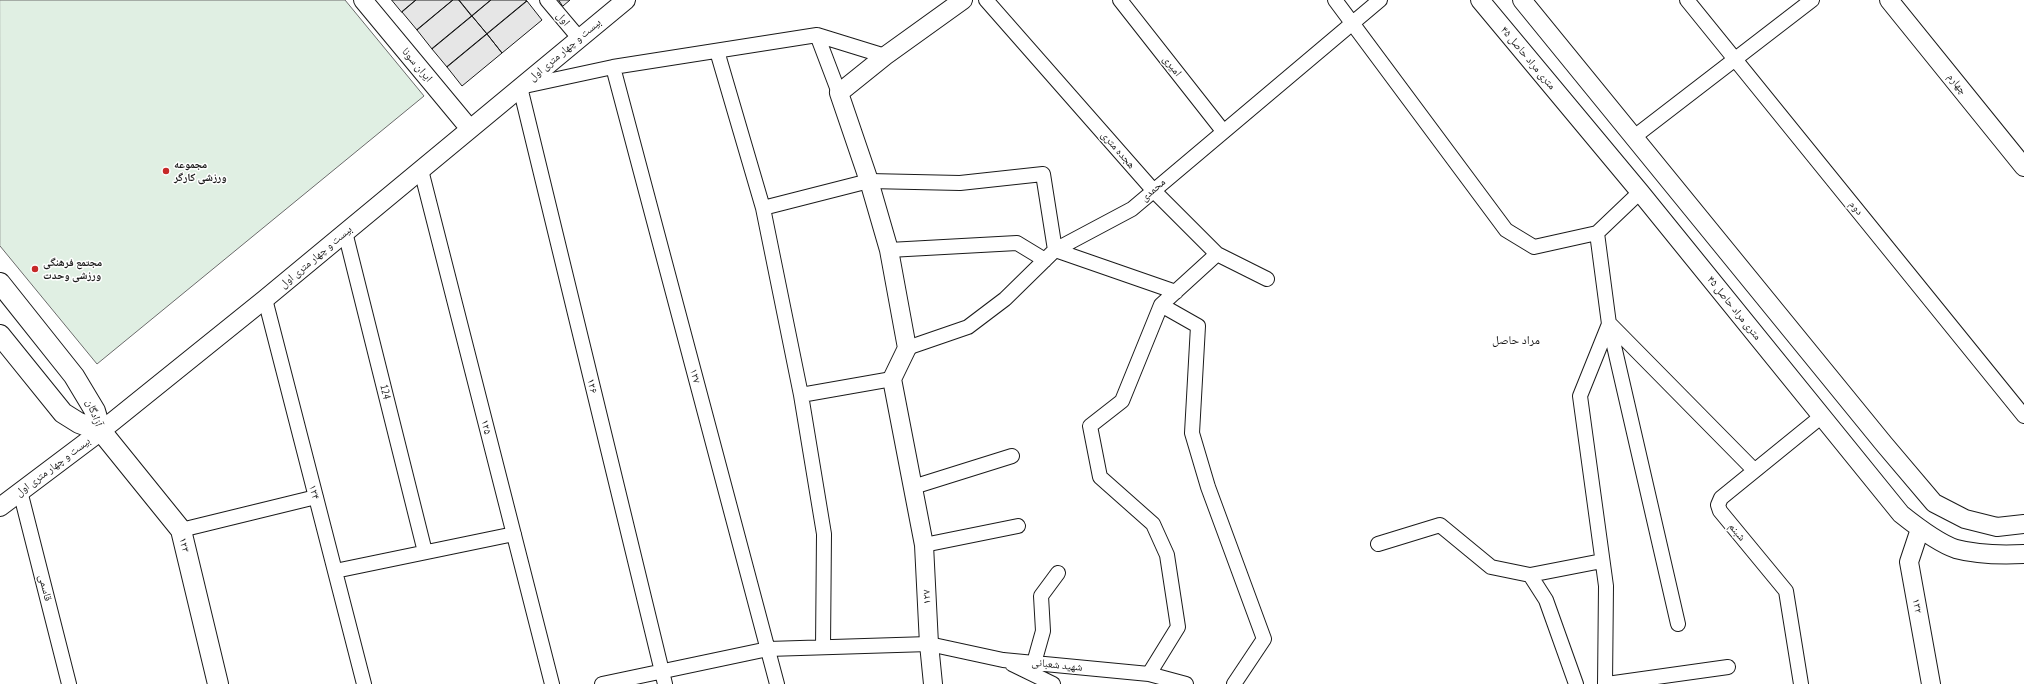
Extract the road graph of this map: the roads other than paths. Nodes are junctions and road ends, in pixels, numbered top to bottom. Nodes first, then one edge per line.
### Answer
1 (364, 0) edge
2 (547, 0) edge
3 (626, 0) edge
4 (963, 0) edge
5 (986, 0) edge
6 (1120, 0) edge
7 (1335, 0) edge
8 (1380, 0) edge
9 (1480, 0) edge
10 (1522, 0) edge
11 (1687, 0) edge
12 (1812, 0) edge
13 (1889, 0) edge
14 (1353, 22) junction
15 (817, 35) junction
16 (579, 38) junction
17 (717, 51) junction
18 (885, 56) junction
19 (1735, 59) junction
20 (613, 67) junction
21 (520, 87) junction
22 (839, 93) junction
23 (470, 129) junction
24 (1223, 131) junction
25 (1634, 137) junction
26 (2024, 167) edge
27 (421, 170) junction
28 (869, 181) junction
29 (1153, 190) junction
30 (1640, 192) junction
31 (763, 208) junction
32 (345, 232) junction
33 (1597, 233) junction
34 (889, 250) junction
35 (1055, 250) junction
36 (1217, 254) junction
37 (1045, 260) junction
38 (1267, 279) dead end
39 (0, 283) edge
40 (1176, 292) junction
41 (265, 299) junction
42 (1161, 305) junction
43 (1610, 324) junction
44 (0, 335) edge
45 (907, 348) junction
46 (892, 378) junction
47 (801, 395) junction
48 (1822, 416) junction
49 (2024, 416) edge
50 (101, 431) junction
51 (1012, 456) dead end
52 (1754, 470) junction
53 (913, 488) junction
54 (20, 491) junction
55 (316, 497) junction
56 (0, 507) edge
57 (2024, 524) edge
58 (1018, 526) dead end
59 (1920, 529) junction
60 (181, 530) junction
61 (514, 534) junction
62 (1378, 544) dead end
63 (924, 546) junction
64 (425, 552) junction
65 (2024, 554) edge
66 (1602, 561) junction
67 (335, 571) junction
68 (1058, 573) dead end
69 (1530, 575) junction
70 (1678, 624) dead end
71 (929, 644) junction
72 (823, 647) junction
73 (768, 649) junction
74 (1003, 660) junction
75 (1034, 663) junction
76 (1728, 667) dead end
77 (1149, 674) junction
78 (663, 677) edge
79 (69, 684) edge
80 (218, 684) edge
81 (364, 684) edge
82 (552, 684) edge
83 (602, 684) edge
84 (777, 684) edge
85 (933, 684) edge
86 (1053, 684) edge
87 (1186, 684) edge
88 (1234, 684) edge
89 (1576, 684) edge
90 (1606, 684) edge
91 (1801, 684) edge
92 (1931, 684) edge

1 - 23 street, ایران سونا
2 - 16 street, اول
3 - 16 street, بیست و چهار متری اول
4 - 18 street
5 - 29 street, هجده متری
6 - 24 street, امیری
7 - 14 street
8 - 14 street, محمدی
9 - 30 street, ۴۵ متری مراد حاصل
10 - 25 street
11 - 19 street, دوم
12 - 19 street
13 - 26 street, چهارم
14 - 24 street, محمدی
14 - 33 street
15 - 17 street
15 - 18 street
15 - 22 street
16 - 21 street, بیست و چهار متری اول
17 - 20 street
17 - 31 street
18 - 22 street
19 - 25 street
19 - 49 street, دوم
20 - 21 street
20 - 73 street, ۱۲۷
21 - 23 street, بیست و چهار متری اول
21 - 78 street, ۱۲۶
22 - 28 street
23 - 27 street, بیست و چهار متری اول
24 - 29 street, محمدی
25 - 57 street
27 - 32 street, بیست و چهار متری اول
27 - 61 street, ۱۲۵
28 - 31 street
28 - 34 street
28 - 35 street
29 - 35 street, محمدی
29 - 36 street, هجده متری
30 - 33 street
30 - 48 street, ۴۵ متری مراد حاصل
31 - 47 street
32 - 41 street, بیست و چهار متری اول
32 - 64 street, 124
33 - 43 street
34 - 37 street
34 - 45 street
35 - 37 street, محمدی
35 - 40 street
36 - 38 street, هجده متری
36 - 40 street
37 - 45 street, محمدی
39 - 50 main road, آزادگان
40 - 42 street
41 - 50 street, بیست و چهار متری اول
41 - 55 street, ۱۲۴
42 - 77 street
42 - 88 street
43 - 52 street
43 - 66 street
43 - 70 street
44 - 50 main road, آزادگان
45 - 46 street
46 - 47 street
46 - 53 street, ۱۲۷
47 - 72 street
48 - 52 street, شبنم
48 - 59 street, ۴۵ متری مراد حاصل
50 - 54 street, بیست و چهار متری اول
50 - 60 main road, ۱۲۳
51 - 53 street
52 - 91 street, شبنم
53 - 63 street, ۱۲۷
54 - 56 street, بیست و چهار متری اول
54 - 79 street, قاسمی
55 - 60 street
55 - 67 street, ۱۲۴
58 - 63 street
59 - 65 street, ۴۵ متری مراد حاصل
59 - 92 street, ۱۳۲
60 - 80 main road, ۱۲۳
61 - 64 street
61 - 82 street, ۱۲۵
62 - 69 street
63 - 71 street, ۱۲۷
64 - 67 street
66 - 69 street
66 - 90 street
67 - 81 street, ۱۲۴
68 - 75 street
69 - 89 street
71 - 72 street, شهید شعبانی
71 - 74 street, شهید شعبانی
71 - 85 street, ۱۲۷
72 - 73 street, شهید شعبانی
73 - 78 street, شهید شعبانی
73 - 84 street, ۱۲۷
74 - 75 street, شهید شعبانی
74 - 86 street
75 - 77 street, شهید شعبانی
76 - 90 street
77 - 87 street, شهید شعبانی
78 - 83 street, شهید شعبانی

